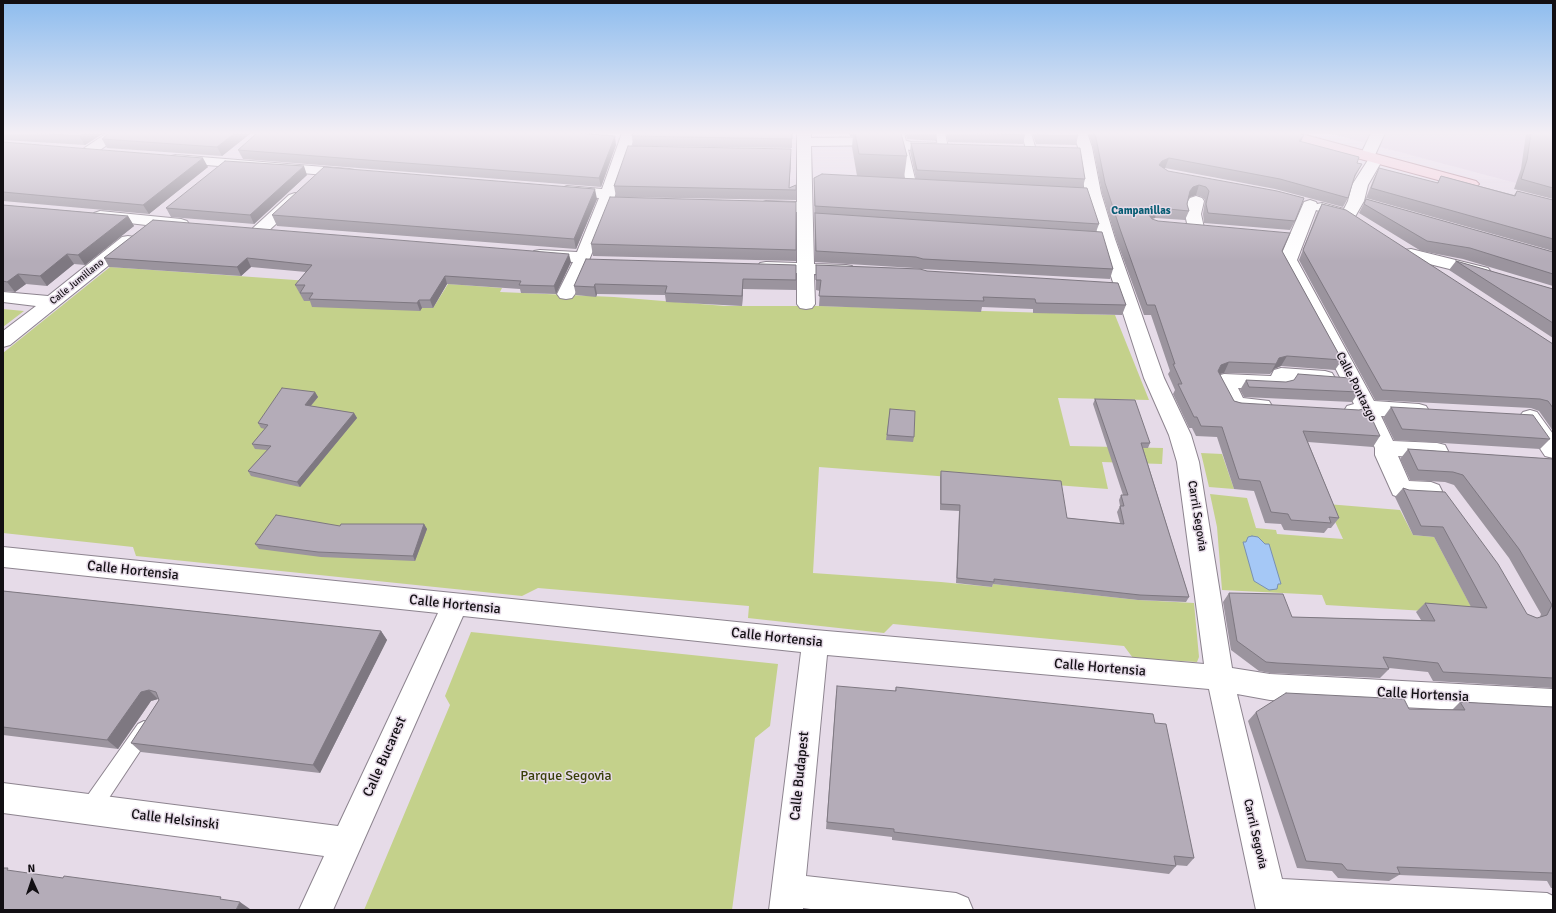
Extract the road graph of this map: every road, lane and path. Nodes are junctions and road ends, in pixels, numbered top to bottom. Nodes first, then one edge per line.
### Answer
1 (210, 176) edge
2 (319, 176) edge
3 (617, 176) edge
4 (807, 176) edge
5 (909, 176) edge
6 (1084, 176) edge
7 (1364, 176) edge
8 (1437, 176) edge
9 (207, 178) edge
10 (911, 184) edge
11 (1483, 188) edge
12 (554, 190) edge
13 (611, 199) junction
14 (1196, 201) edge
15 (748, 205) edge
16 (171, 207) edge
17 (82, 214) edge
18 (807, 215) junction
19 (153, 221) junction
20 (198, 225) edge
21 (1196, 228) edge
22 (282, 233) edge
23 (528, 254) edge
24 (587, 260) junction
25 (752, 266) edge
26 (806, 268) junction
27 (860, 271) edge
28 (1501, 278) edge
29 (1450, 280) edge
30 (566, 294) dead end
31 (3, 297) edge
32 (52, 302) junction
33 (806, 304) dead end
34 (3, 341) edge
35 (1352, 380) junction
36 (1283, 408) edge
37 (1367, 408) junction
38 (1337, 411) edge
39 (1437, 412) edge
40 (1508, 416) edge
41 (1386, 448) junction
42 (1458, 453) edge
43 (1548, 456) edge
44 (1450, 498) edge
45 (3, 557) edge
46 (455, 605) junction
47 (815, 642) junction
48 (1220, 678) junction
49 (1553, 702) edge
50 (154, 714) edge
51 (3, 798) edge
52 (90, 809) junction
53 (346, 843) junction
54 (787, 900) edge
55 (1271, 903) edge
56 (316, 910) edge
57 (956, 910) edge
58 (1547, 910) edge

1 - 9 street
2 - 22 street
3 - 13 street
4 - 18 street
5 - 10 lane
6 - 48 street, Carril Segovia
7 - 35 street, Calle Pontazgo
8 - 11 main road
12 - 13 street
13 - 24 street
14 - 21 street
15 - 18 street
16 - 19 street, Calle Jumillano
17 - 19 street
18 - 26 street
19 - 20 street
19 - 32 street, Calle Jumillano
23 - 24 street
24 - 30 street
25 - 26 street
26 - 27 street
26 - 33 street
28 - 29 street
31 - 32 street
32 - 34 street, Calle Jumillano
35 - 36 street
35 - 37 street, Calle Pontazgo
37 - 38 street
37 - 39 street
37 - 41 street, Calle Pontazgo
40 - 43 street
41 - 42 street
41 - 44 street, Calle Pontazgo
45 - 46 street, Calle Hortensia
46 - 47 street, Calle Hortensia
46 - 53 street, Calle Bucarest
47 - 48 street, Calle Hortensia
47 - 54 street, Calle Budapest
48 - 49 street, Calle Hortensia
48 - 55 street, Carril Segovia
50 - 52 lane
51 - 52 street, Calle Helsinski
52 - 53 street, Calle Helsinski
53 - 56 street, Calle Bucarest
54 - 57 street
55 - 58 street

